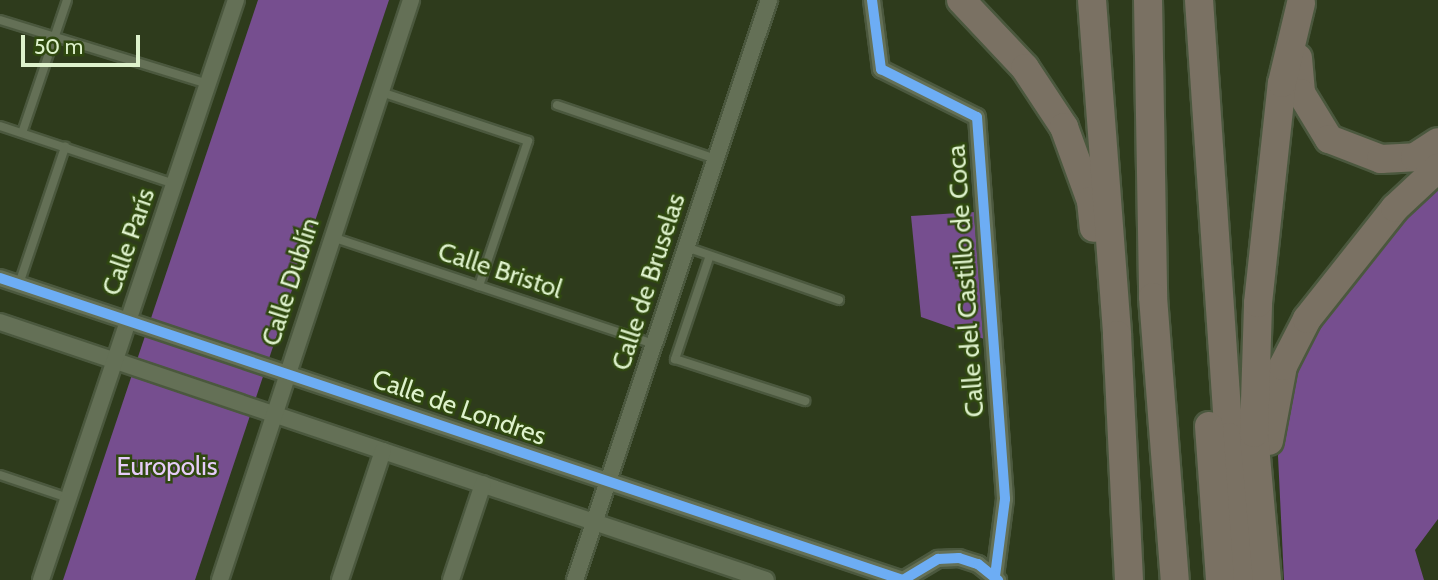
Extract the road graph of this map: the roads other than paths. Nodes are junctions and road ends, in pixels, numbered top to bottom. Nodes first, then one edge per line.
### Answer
1 (67, 0) edge
2 (411, 0) edge
3 (769, 0) edge
4 (872, 0) edge
5 (961, 0) edge
6 (1092, 0) edge
7 (1148, 0) edge
8 (1198, 0) edge
9 (232, 1) edge
10 (1302, 1) edge
11 (0, 20) edge
12 (55, 37) junction
13 (208, 85) junction
14 (381, 92) junction
15 (557, 105) dead end
16 (0, 126) edge
17 (22, 133) junction
18 (1438, 142) edge
19 (65, 147) junction
20 (716, 159) junction
21 (1438, 168) edge
22 (174, 184) junction
23 (332, 237) junction
24 (687, 247) junction
25 (709, 258) junction
26 (0, 278) edge
27 (19, 284) junction
28 (479, 286) junction
29 (839, 300) dead end
30 (128, 321) junction
31 (0, 322) edge
32 (1155, 343) junction
33 (654, 344) junction
34 (115, 360) junction
35 (286, 374) junction
36 (805, 401) dead end
37 (273, 414) junction
38 (383, 451) junction
39 (0, 475) edge
40 (608, 482) junction
41 (483, 484) junction
42 (1123, 487) junction
43 (68, 498) junction
44 (1263, 520) junction
45 (594, 522) junction
46 (997, 578) edge
47 (41, 580) edge
48 (220, 580) edge
49 (340, 580) edge
50 (451, 580) edge
51 (575, 580) edge
52 (766, 580) edge
53 (903, 580) edge
54 (1129, 580) edge
55 (1162, 580) edge
56 (1175, 580) edge
57 (1220, 580) edge
58 (1244, 580) edge
59 (1267, 580) edge

1 - 12 lane
2 - 14 street, Calle Dublín
3 - 20 street, Calle de Bruselas
4 - 46 street, Calle del Castillo de Coca
5 - 42 highway
6 - 42 highway
7 - 32 highway
8 - 57 highway
8 - 58 highway
9 - 13 street, Calle París
10 - 18 highway
10 - 44 highway
11 - 12 lane
12 - 13 lane
12 - 17 lane
13 - 22 street, Calle París
14 - 23 street, Calle Dublín
14 - 28 lane
15 - 20 lane
16 - 17 lane
17 - 19 lane
19 - 22 lane
19 - 27 lane
20 - 24 street, Calle de Bruselas
21 - 44 highway
22 - 30 street, Calle París
23 - 28 lane, Calle Bristol
23 - 35 street, Calle Dublín
24 - 25 lane
24 - 33 street, Calle de Bruselas
25 - 29 lane
25 - 36 lane
26 - 27 street, Calle de Londres
27 - 30 street, Calle de Londres
28 - 33 lane, Calle Bristol
30 - 34 street, Calle París
30 - 35 street, Calle de Londres
31 - 34 street
32 - 55 highway
32 - 56 highway
33 - 40 street, Calle de Bruselas
34 - 37 street
34 - 43 street, Calle París
35 - 37 street, Calle Dublín
35 - 40 street, Calle de Londres
37 - 38 street
37 - 48 street, Calle Dublín
38 - 41 street
38 - 49 street
39 - 43 lane
40 - 45 street, Calle de Bruselas
40 - 53 street, Calle de Londres
41 - 45 street
41 - 50 street
42 - 54 highway
43 - 47 street, Calle París
44 - 59 highway
45 - 51 street, Calle de Bruselas
45 - 52 street
46 - 53 street

